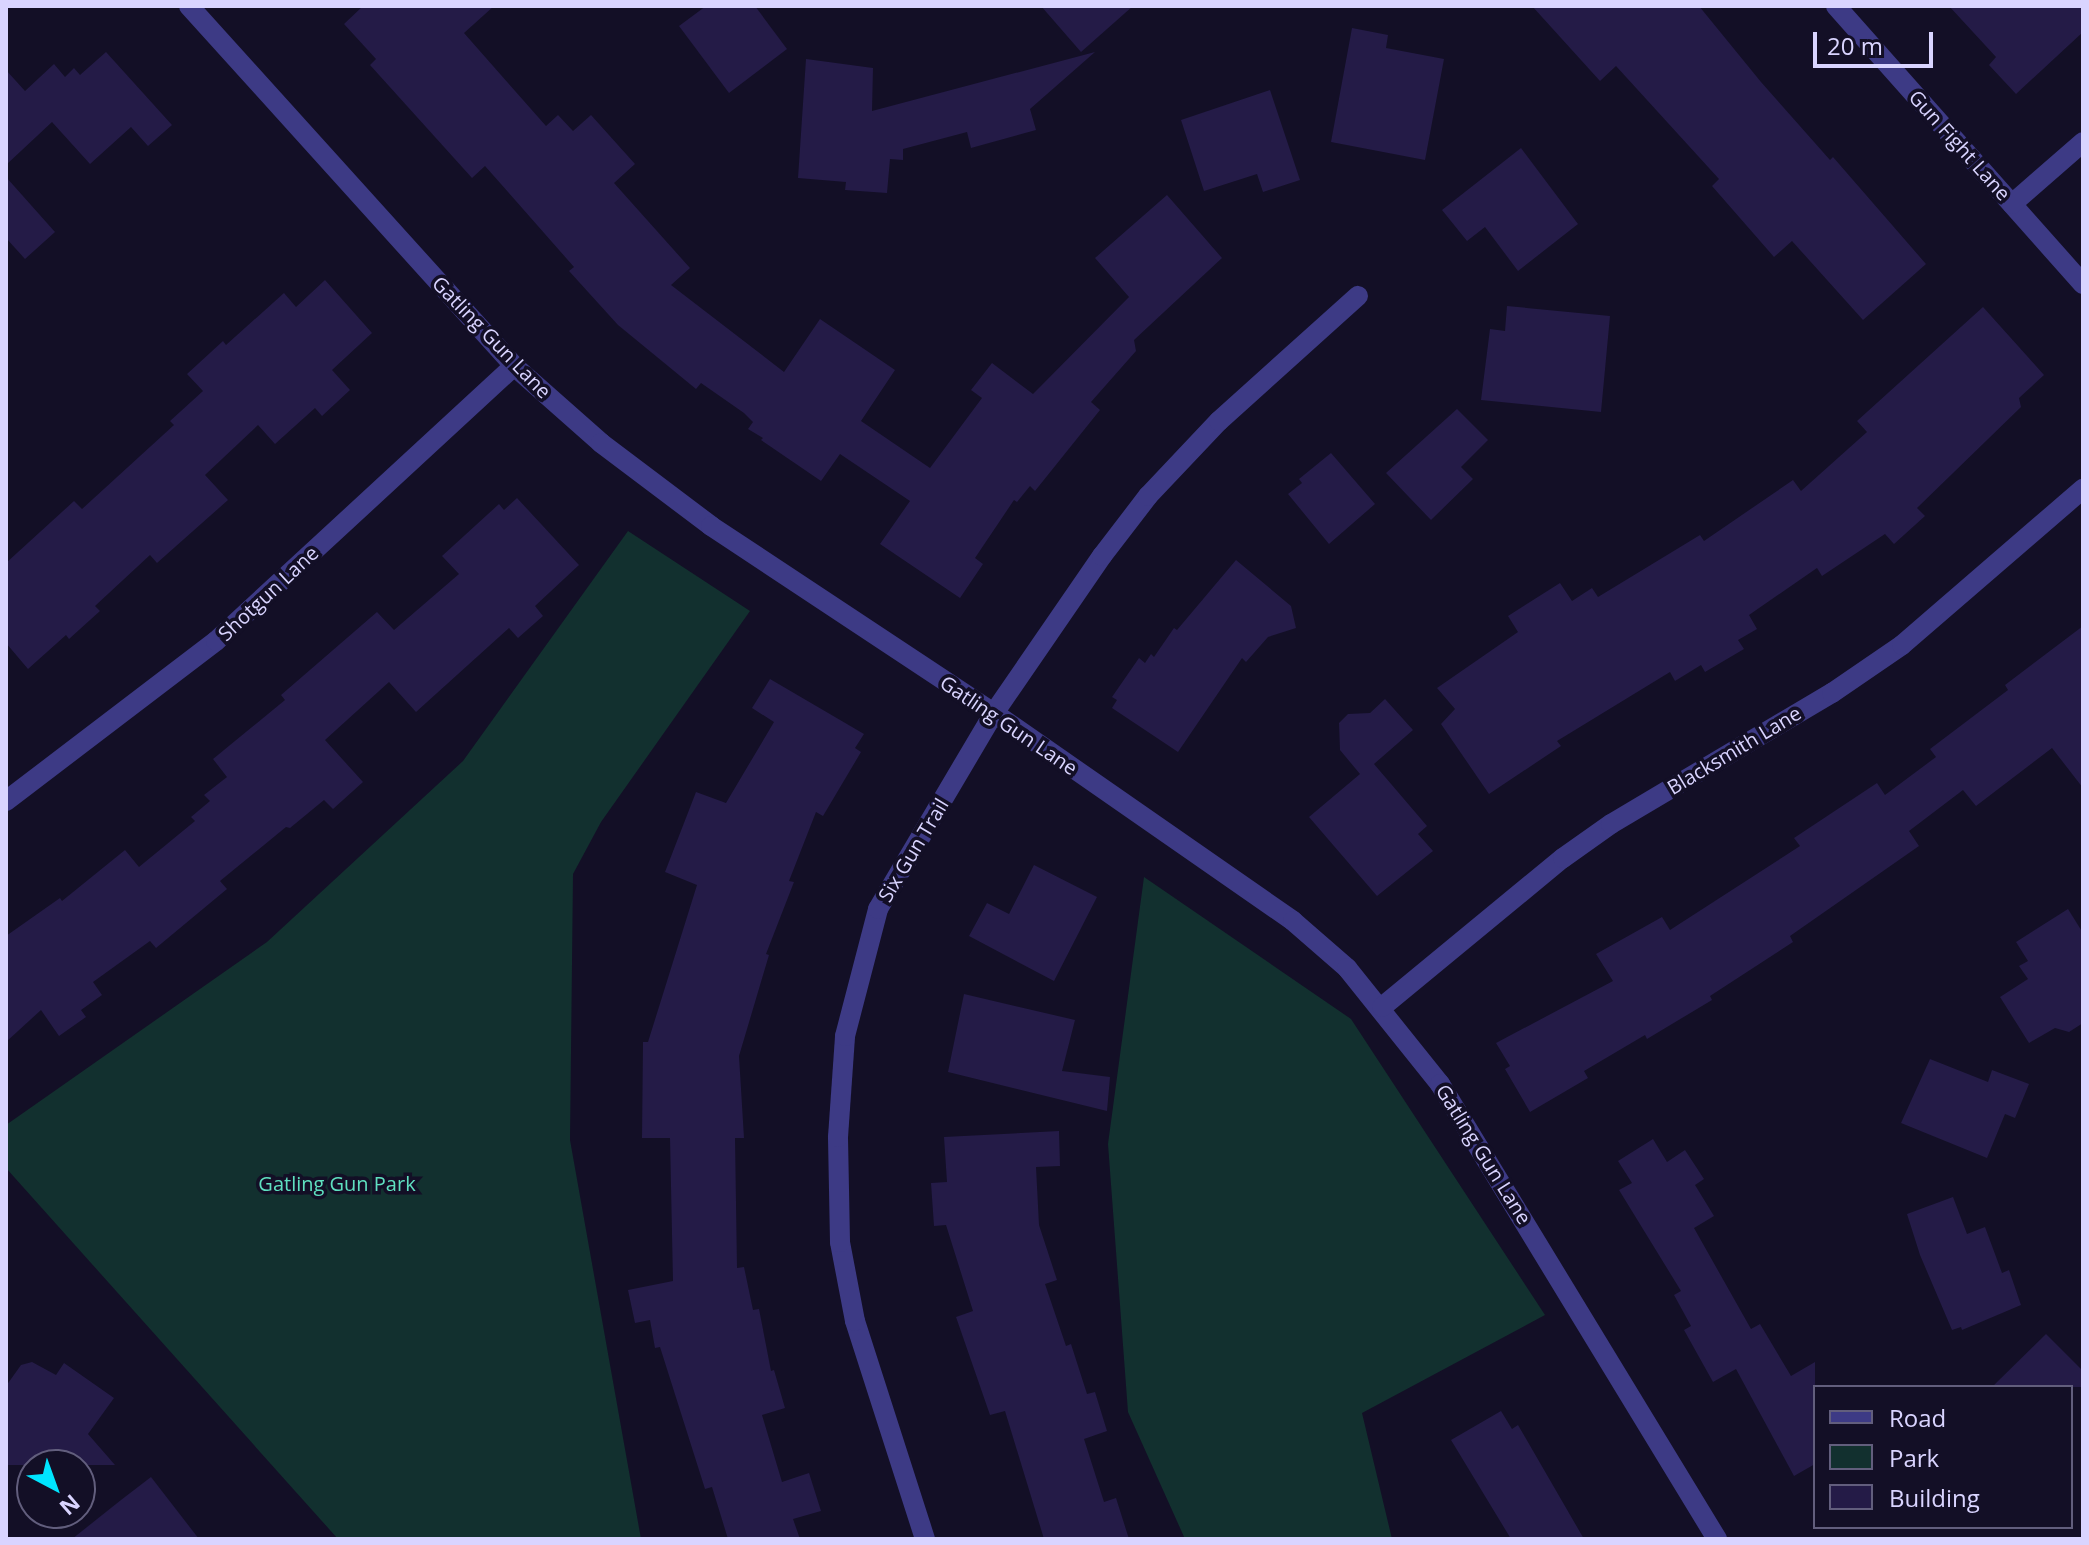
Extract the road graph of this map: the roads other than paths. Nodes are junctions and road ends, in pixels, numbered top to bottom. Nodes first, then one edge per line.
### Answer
1 (189, 6) edge
2 (1836, 6) edge
3 (2083, 142) edge
4 (2012, 204) junction
5 (2083, 284) edge
6 (1358, 296) dead end
7 (514, 366) junction
8 (2083, 489) edge
9 (994, 713) junction
10 (6, 801) edge
11 (1382, 1007) junction
12 (925, 1539) edge
13 (1717, 1539) edge

1 - 7 street, Gatling Gun Lane
2 - 4 street, Gun Fight Lane
3 - 4 street
4 - 5 street, Gun Fight Lane
6 - 9 street, Six Gun Trail
7 - 9 street, Gatling Gun Lane
7 - 10 street, Shotgun Lane
8 - 11 street, Blacksmith Lane
9 - 11 street, Gatling Gun Lane
9 - 12 street, Six Gun Trail
11 - 13 street, Gatling Gun Lane

